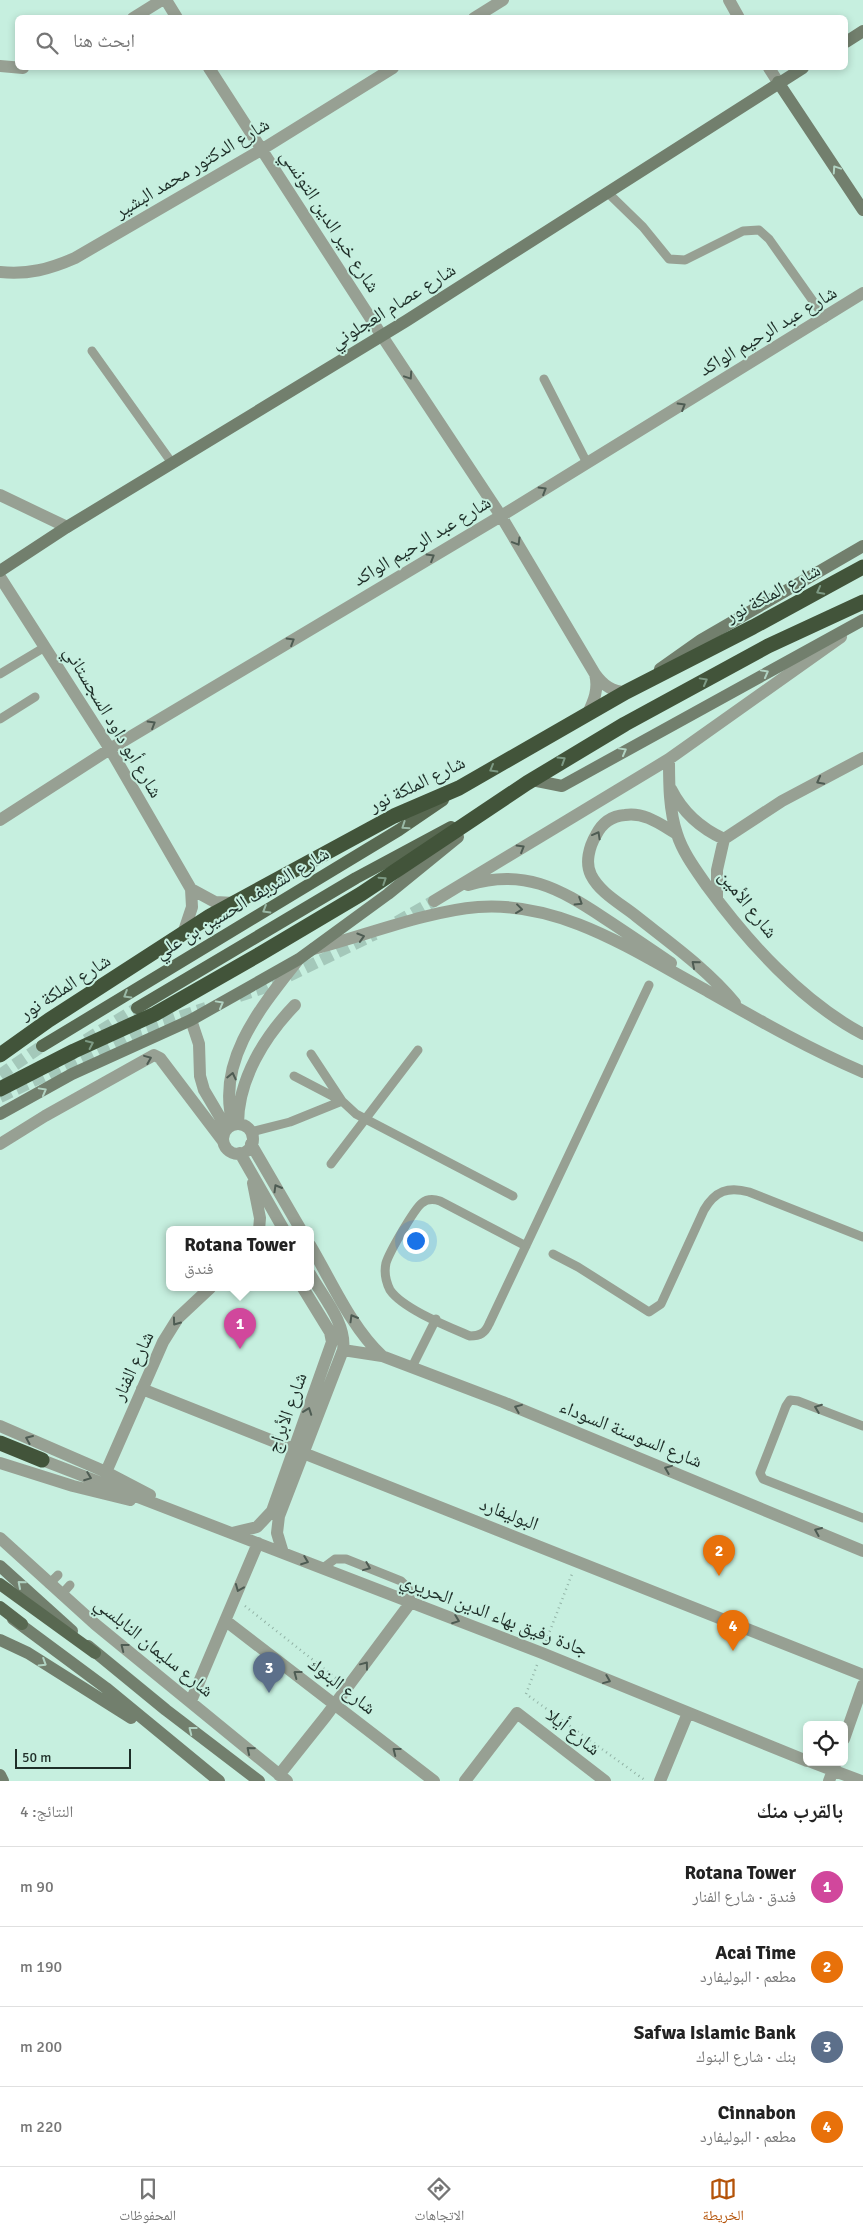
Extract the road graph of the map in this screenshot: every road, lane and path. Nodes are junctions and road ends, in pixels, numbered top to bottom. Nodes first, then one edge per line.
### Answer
1 (162, 0) edge
2 (166, 0) edge
3 (503, 0) edge
4 (729, 0) edge
5 (137, 15) edge
6 (175, 15) edge
7 (479, 15) edge
8 (737, 15) edge
9 (863, 31) edge
10 (848, 41) edge
11 (0, 66) edge
12 (15, 67) edge
13 (210, 70) edge
14 (390, 70) edge
15 (771, 70) edge
16 (799, 70) edge
17 (778, 82) junction
18 (261, 150) junction
19 (607, 192) junction
20 (863, 210) edge
21 (0, 272) edge
22 (863, 294) edge
23 (825, 318) junction
24 (382, 336) junction
25 (92, 351) dead end
26 (544, 379) dead end
27 (172, 463) junction
28 (587, 463) junction
29 (0, 495) edge
30 (501, 516) junction
31 (67, 527) junction
32 (863, 546) edge
33 (863, 568) edge
34 (0, 571) edge
35 (0, 577) edge
36 (863, 602) edge
37 (863, 621) edge
38 (45, 647) junction
39 (0, 674) edge
40 (595, 674) junction
41 (626, 692) junction
42 (35, 698) dead end
43 (587, 715) junction
44 (0, 719) edge
45 (110, 749) junction
46 (863, 758) edge
47 (669, 759) junction
48 (532, 780) junction
49 (669, 784) junction
50 (459, 788) junction
51 (504, 798) junction
52 (0, 820) edge
53 (677, 834) junction
54 (724, 839) junction
55 (191, 889) junction
56 (717, 899) junction
57 (234, 903) junction
58 (183, 934) junction
59 (313, 949) junction
60 (299, 959) junction
61 (649, 985) dead end
62 (295, 1005) dead end
63 (137, 1008) tunnel mouth
64 (742, 1011) junction
65 (48, 1020) junction
66 (191, 1020) junction
67 (863, 1034) edge
68 (42, 1046) tunnel mouth
69 (0, 1049) edge
70 (418, 1050) dead end
71 (311, 1054) dead end
72 (0, 1055) edge
73 (863, 1072) edge
74 (294, 1076) dead end
75 (0, 1089) edge
76 (342, 1101) junction
77 (0, 1114) edge
78 (365, 1120) junction
79 (230, 1129) junction
80 (251, 1138) junction
81 (0, 1144) edge
82 (240, 1153) junction
83 (331, 1164) dead end
84 (251, 1173) junction
85 (513, 1196) dead end
86 (259, 1226) edge
87 (282, 1226) edge
88 (300, 1226) edge
89 (863, 1237) edge
90 (526, 1246) junction
91 (314, 1252) edge
92 (553, 1254) dead end
93 (314, 1281) edge
94 (207, 1291) edge
95 (305, 1291) edge
96 (436, 1319) junction
97 (343, 1350) junction
98 (382, 1356) junction
99 (412, 1368) junction
100 (142, 1389) junction
101 (0, 1426) edge
102 (863, 1426) edge
103 (0, 1444) edge
104 (298, 1451) junction
105 (42, 1460) joint
106 (0, 1463) edge
107 (106, 1472) junction
108 (149, 1501) junction
109 (165, 1507) junction
110 (863, 1518) edge
111 (232, 1533) junction
112 (0, 1538) edge
113 (258, 1543) junction
114 (863, 1551) edge
115 (283, 1552) junction
116 (577, 1561) junction
117 (0, 1566) edge
118 (1, 1584) edge
119 (70, 1586) dead end
120 (61, 1595) junction
121 (235, 1598) junction
122 (411, 1602) junction
123 (0, 1609) edge
124 (226, 1621) junction
125 (22, 1624) joint
126 (0, 1640) edge
127 (95, 1653) junction
128 (542, 1653) junction
129 (863, 1675) edge
130 (863, 1685) edge
131 (348, 1687) junction
132 (192, 1701) junction
133 (336, 1704) junction
134 (688, 1713) junction
135 (848, 1728) edge
136 (176, 1745) junction
137 (803, 1758) edge
138 (821, 1766) edge
139 (833, 1771) edge
140 (0, 1775) edge
141 (283, 1778) edge
142 (3, 1781) edge
143 (219, 1781) edge
144 (259, 1781) edge
145 (434, 1781) edge
146 (465, 1781) edge
147 (605, 1781) edge
148 (646, 1781) edge
149 (660, 1781) edge
150 (861, 1781) edge

1 - 5 street
2 - 6 street
3 - 7 street
4 - 8 street
9 - 10 street
11 - 12 street
13 - 18 street, شارع خير الدين التونسي
14 - 18 street, شارع الدكتور محمد البشير
15 - 17 street
16 - 17 street, شارع عصام العجلوني
17 - 19 street, شارع عصام العجلوني
20 -> 17 street
18 - 21 street, شارع الدكتور محمد البشير
18 - 24 street, شارع خير الدين التونسي
19 - 23 lane
19 - 24 street, شارع عصام العجلوني
22 - 23 street, شارع عبد الرحيم الواكد
28 -> 23 street, شارع عبد الرحيم الواكد
24 - 27 street, شارع عصام العجلوني
24 -> 30 street, شارع خير الدين التونسي
25 - 27 lane
26 - 28 lane
27 - 31 street, شارع عصام العجلوني
30 -> 28 street, شارع عبد الرحيم الواكد
29 - 31 street
30 -> 40 street, شارع خير الدين التونسي
45 -> 30 street, شارع عبد الرحيم الواكد
31 - 34 street, شارع عصام العجلوني
32 - 41 street
33 -> 41 highway, شارع الملكة نور
35 - 38 street, شارع أبو داود السجستاني
48 -> 36 highway
37 - 47 street
48 -> 37 street
38 - 39 lane
38 - 45 street, شارع أبو داود السجستاني
40 - 41 street
40 - 43 street
41 - 43 highway, شارع الملكة نور
42 - 44 lane
43 -> 50 highway, شارع الملكة نور
45 - 52 street, شارع عبد الرحيم الواكد
45 - 55 street, شارع أبو داود السجستاني
46 -> 54 street
47 - 49 street, شارع الأمين
47 - 64 street
48 - 51 highway
49 - 53 street, شارع الأمين
49 - 54 street
50 - 57 highway, شارع الملكة نور
50 -> 68 main road, شارع الشريف الحسين بن علي
51 - 59 street
51 - 63 main road, شارع الشريف الحسين بن علي
75 -> 51 highway
53 - 56 street, شارع الأمين
64 -> 53 street
54 - 56 street
55 - 57 street
55 - 58 street
56 - 67 street, شارع الأمين
57 - 58 highway, شارع الملكة نور
58 - 65 highway, شارع الملكة نور
59 - 60 street
59 -> 64 street
66 -> 60 street
79 -> 60 street
61 - 90 lane
62 - 79 street
64 - 73 street
65 - 69 street
65 - 72 highway, شارع الملكة نور
77 -> 66 street
66 - 79 street
70 - 78 lane
71 - 76 lane
74 - 76 lane
76 - 78 lane
76 - 80 lane
78 - 83 lane
78 - 85 lane
79 - 80 street
81 -> 79 street
79 - 82 street
80 - 82 street
88 -> 80 street
82 - 84 street
84 - 86 street
84 - 87 street
89 - 92 lane
90 - 96 lane
90 - 96 lane
98 -> 91 street, شارع السوسنة السوداء
93 - 97 street
94 -> 100 street, شارع الفنار
104 -> 95 street, شارع الأبراج
96 - 99 lane
97 - 98 street, شارع السوسنة السوداء
97 - 104 street, شارع الأبراج
98 - 99 street, شارع السوسنة السوداء
114 -> 99 street, شارع السوسنة السوداء
100 - 104 street, البوليفارد
100 - 107 street, شارع الفنار
107 -> 101 street, جادة رفيق بهاء الدين الحريري
102 -> 110 lane
103 - 105 highway
104 - 111 street, شارع الأبراج
104 - 115 street, شارع الأبراج
104 - 116 street, البوليفارد
105 -> 108 street, جادة رفيق بهاء الدين الحريري
106 - 108 street, جادة رفيق بهاء الدين الحريري
107 - 109 street, جادة رفيق بهاء الدين الحريري
108 - 109 street, جادة رفيق بهاء الدين الحريري
109 - 111 street, جادة رفيق بهاء الدين الحريري
111 - 113 street, جادة رفيق بهاء الدين الحريري
112 - 120 street, شارع سليمان النابلسي
113 - 115 street, جادة رفيق بهاء الدين الحريري
113 -> 121 street
115 -> 122 street, جادة رفيق بهاء الدين الحريري
116 - 128 path
116 - 129 street, البوليفارد
127 -> 117 street
118 - 127 main road
119 - 120 lane
132 -> 120 street, شارع سليمان النابلسي
121 - 124 street
121 - 131 path
122 -> 128 street, جادة رفيق بهاء الدين الحريري
131 -> 122 street
123 - 125 main road
124 - 132 street
133 -> 124 street, شارع البنوك
125 - 136 street
126 -> 136 street
144 -> 127 street
128 -> 134 street, جادة رفيق بهاء الدين الحريري
128 - 148 path
130 - 135 street
131 - 133 street
141 -> 132 street, شارع سليمان النابلسي
133 - 141 street
145 -> 133 street, شارع البنوك
134 - 137 street, جادة رفيق بهاء الدين الحريري
134 - 149 street
136 - 143 street
138 - 139 street
139 - 150 street
140 - 142 street
146 - 147 street, شارع أيلا

